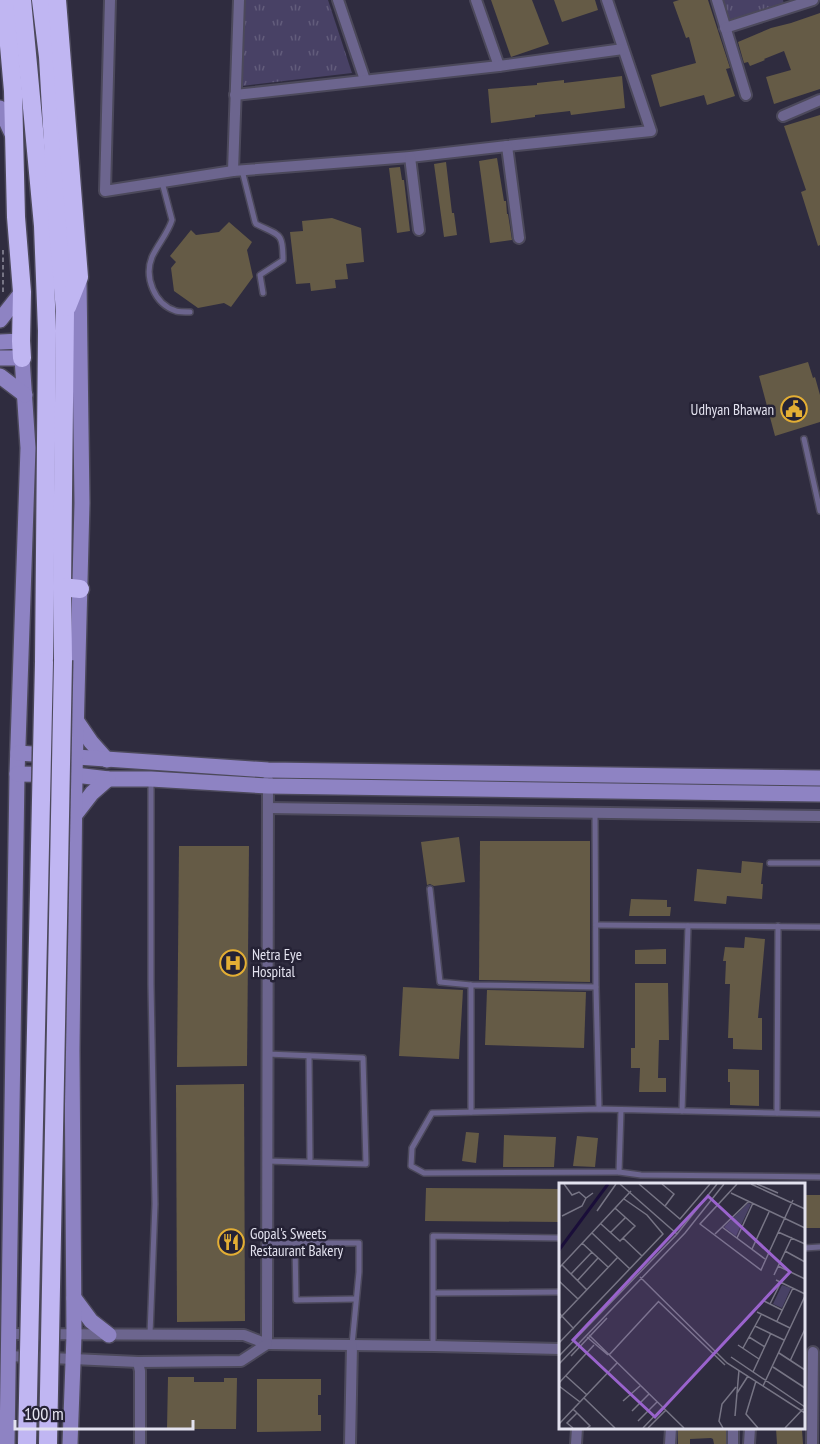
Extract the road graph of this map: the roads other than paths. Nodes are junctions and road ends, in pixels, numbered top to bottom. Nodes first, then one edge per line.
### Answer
1 (5, 0) edge
2 (22, 0) edge
3 (41, 0) edge
4 (57, 0) edge
5 (110, 0) edge
6 (239, 0) edge
7 (338, 0) edge
8 (476, 0) edge
9 (607, 0) edge
10 (717, 0) edge
11 (813, 0) edge
12 (790, 4) edge
13 (725, 28) junction
14 (624, 49) junction
15 (499, 66) junction
16 (365, 80) junction
17 (235, 95) junction
18 (746, 95) dead end
19 (820, 100) edge
20 (0, 108) edge
21 (783, 116) dead end
22 (33, 127) junction
23 (14, 133) junction
24 (507, 146) junction
25 (410, 157) junction
26 (238, 171) junction
27 (162, 182) junction
28 (418, 230) dead end
29 (519, 238) dead end
30 (79, 277) junction
31 (22, 292) junction
32 (263, 293) dead end
33 (65, 311) junction
34 (190, 312) dead end
35 (0, 320) edge
36 (0, 342) edge
37 (22, 349) junction
38 (0, 358) edge
39 (0, 376) edge
40 (25, 395) junction
41 (804, 439) dead end
42 (820, 510) edge
43 (71, 588) junction
44 (76, 720) junction
45 (18, 753) junction
46 (76, 756) junction
47 (107, 760) junction
48 (17, 774) junction
49 (75, 776) junction
50 (268, 778) junction
51 (820, 778) edge
52 (108, 779) junction
53 (151, 779) junction
54 (820, 794) edge
55 (268, 808) junction
56 (595, 813) junction
57 (75, 815) junction
58 (820, 816) edge
59 (770, 863) dead end
60 (820, 863) edge
61 (430, 889) dead end
62 (596, 925) junction
63 (688, 926) junction
64 (778, 926) junction
65 (820, 927) edge
66 (471, 985) junction
67 (596, 987) junction
68 (267, 1054) junction
69 (309, 1056) junction
70 (599, 1109) junction
71 (621, 1110) junction
72 (682, 1111) junction
73 (471, 1112) junction
74 (777, 1113) junction
75 (820, 1114) edge
76 (267, 1161) junction
77 (310, 1162) junction
78 (619, 1172) junction
79 (820, 1177) edge
80 (559, 1238) edge
81 (267, 1243) junction
82 (295, 1243) junction
83 (820, 1247) edge
84 (805, 1248) edge
85 (559, 1292) edge
86 (434, 1293) junction
87 (74, 1297) junction
88 (356, 1299) junction
89 (8, 1334) junction
90 (150, 1334) junction
91 (74, 1335) junction
92 (109, 1335) junction
93 (267, 1344) junction
94 (352, 1345) junction
95 (433, 1346) junction
96 (559, 1349) edge
97 (812, 1352) edge
98 (8, 1356) junction
99 (73, 1359) junction
100 (138, 1362) junction
101 (577, 1429) edge
102 (671, 1429) edge
103 (750, 1429) edge
104 (7, 1444) edge
105 (27, 1444) edge
106 (48, 1444) edge
107 (70, 1444) edge
108 (140, 1444) edge
109 (350, 1444) edge
110 (576, 1444) edge
111 (670, 1444) edge
112 (749, 1444) edge
113 (812, 1444) edge

1 - 23 highway
2 - 22 highway
3 - 33 highway
4 - 30 highway
5 - 27 street
6 - 17 street
7 - 16 street
8 - 15 street
9 - 14 street
10 - 13 street
11 - 12 street
12 - 13 street
13 - 18 street
14 - 15 street
14 - 24 street
15 - 16 street
16 - 17 street
17 - 26 street
19 - 21 street
20 - 23 street
22 - 23 highway
22 - 105 highway, bridge
23 - 31 highway
24 - 25 street
24 - 29 street
25 - 26 street
25 - 28 street
26 - 27 street
26 - 32 lane
27 - 34 lane
30 - 33 highway
30 - 43 street
31 - 35 street
31 - 37 highway
33 - 43 highway
36 - 37 street
37 - 38 street
37 - 40 street
39 - 40 street
40 - 45 street
41 - 42 lane
43 - 44 street
43 - 106 highway, bridge
44 - 46 street
44 - 47 street
45 - 46 street
45 - 48 street
46 - 47 street
46 - 49 street
47 - 50 street
48 - 49 street
48 - 89 street
49 - 52 street
49 - 57 street
50 - 51 street
50 - 53 street
50 - 54 street
50 - 55 street
52 - 53 street
52 - 57 street
53 - 90 lane
55 - 56 street
55 - 68 street
56 - 58 street
56 - 62 lane
57 - 87 street
59 - 60 lane
61 - 66 lane
62 - 63 lane
62 - 67 lane
63 - 64 lane
63 - 72 lane
64 - 65 lane
64 - 74 lane
66 - 67 lane
66 - 73 lane
67 - 70 lane
68 - 69 lane
68 - 76 street
69 - 77 lane
69 - 77 lane
70 - 71 lane
70 - 73 lane
71 - 72 lane
71 - 78 lane
72 - 74 lane
73 - 78 lane
74 - 75 lane
76 - 77 lane
76 - 81 street
78 - 79 lane
80 - 86 lane
81 - 82 lane
81 - 93 street
82 - 88 lane
82 - 88 lane
83 - 84 lane
85 - 86 lane
86 - 95 lane
87 - 91 street
87 - 92 street
88 - 94 lane
89 - 91 street
89 - 98 street
90 - 92 street
90 - 93 street
91 - 92 street
91 - 99 street
93 - 94 street
93 - 100 street
94 - 95 street
94 - 109 street
95 - 96 street
97 - 113 street
98 - 99 street
98 - 104 street
99 - 100 street
99 - 107 street
100 - 108 street
101 - 110 street
102 - 111 street
103 - 112 street

